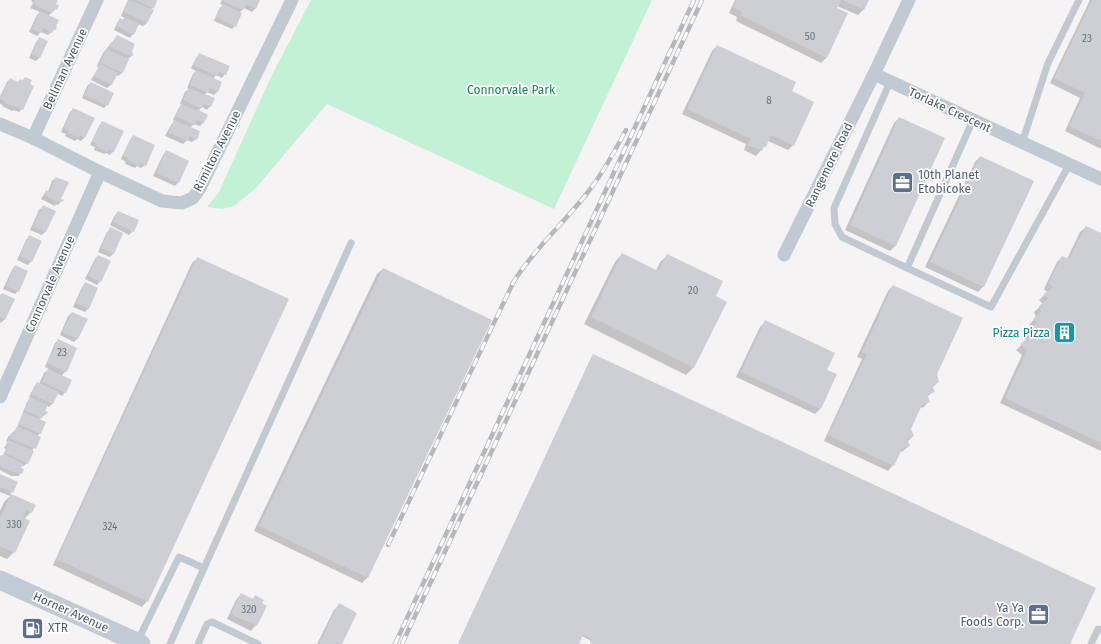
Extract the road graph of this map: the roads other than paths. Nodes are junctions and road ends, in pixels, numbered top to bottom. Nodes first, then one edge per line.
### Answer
1 (97, 0) edge
2 (292, 0) edge
3 (909, 0) edge
4 (1079, 0) edge
5 (874, 74) junction
6 (890, 82) junction
7 (973, 120) junction
8 (0, 124) edge
9 (33, 138) junction
10 (1022, 143) junction
11 (1069, 165) junction
12 (100, 172) junction
13 (1101, 179) edge
14 (351, 243) dead end
15 (784, 255) dead end
16 (907, 268) junction
17 (0, 397) edge
18 (204, 568) junction
19 (0, 580) edge
20 (1100, 628) edge
21 (135, 642) edge
22 (170, 644) edge
23 (198, 644) edge
24 (258, 644) edge
25 (1091, 644) edge

1 - 9 street, Bellman Avenue
2 - 12 street, Rimilton Avenue
3 - 5 street
4 - 10 lane
5 - 6 street, Torlake Crescent
5 - 15 street, Rangemore Road
6 - 7 street, Torlake Crescent
6 - 16 lane
7 - 10 street, Torlake Crescent
7 - 16 lane
8 - 9 street, Rimilton Avenue
9 - 12 street, Rimilton Avenue
10 - 11 street, Torlake Crescent
11 - 13 street, Torlake Crescent
11 - 16 lane
12 - 17 street, Connorvale Avenue
14 - 18 lane
18 - 21 lane
18 - 22 lane
19 - 21 main road, Horner Avenue
20 - 25 lane
23 - 24 lane

